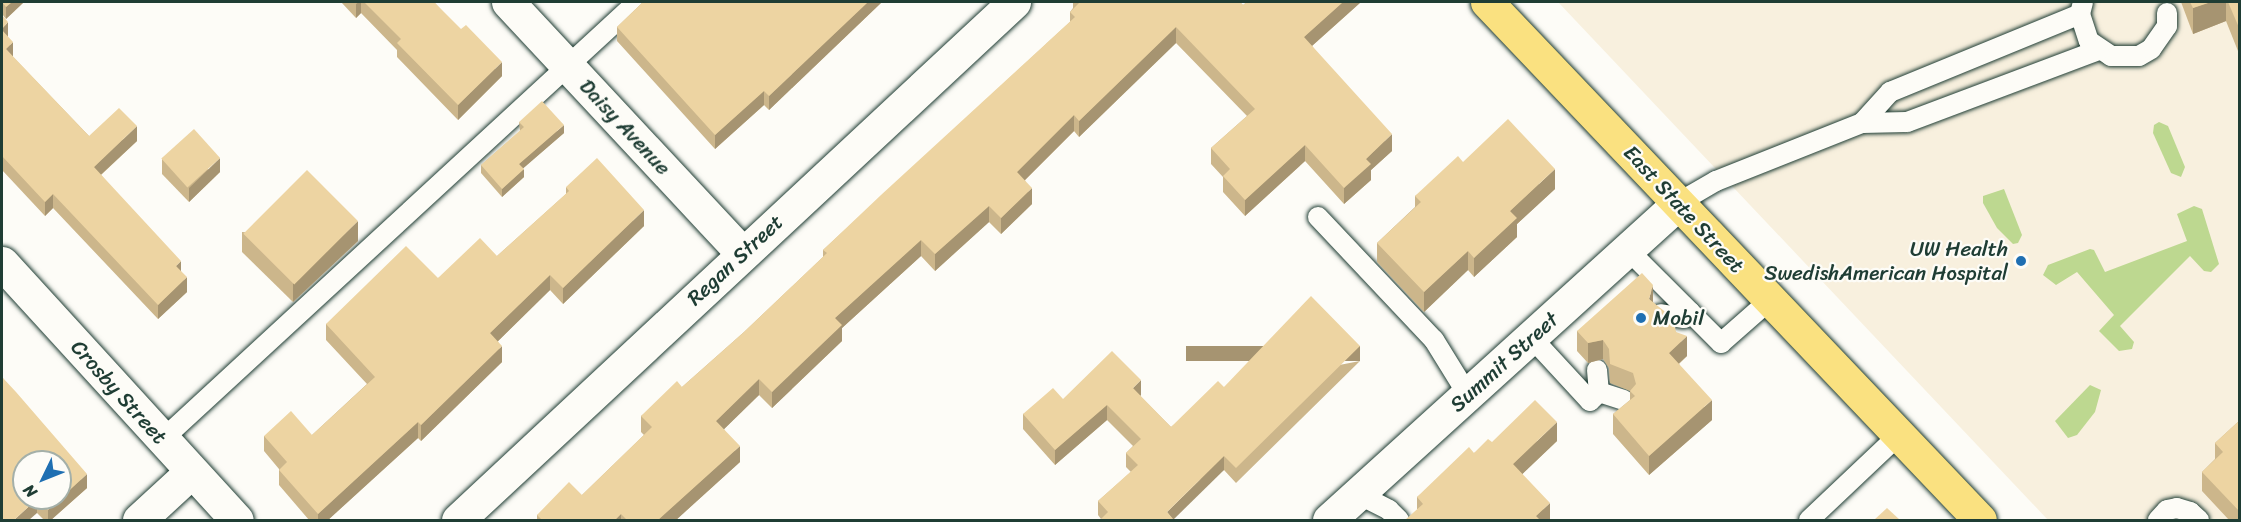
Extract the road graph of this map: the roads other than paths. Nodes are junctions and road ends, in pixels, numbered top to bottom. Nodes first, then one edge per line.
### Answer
1 (508, 2) edge
2 (637, 2) edge
3 (1014, 2) edge
4 (1487, 2) edge
5 (2082, 8) edge
6 (2167, 13) dead end
7 (2099, 50) junction
8 (569, 67) junction
9 (1862, 123) junction
10 (1678, 203) junction
11 (1318, 217) dead end
12 (1627, 249) junction
13 (741, 253) junction
14 (2, 263) edge
15 (1770, 300) junction
16 (1531, 337) junction
17 (1468, 394) junction
18 (1624, 400) dead end
19 (1899, 435) junction
20 (163, 439) junction
21 (192, 472) junction
22 (1358, 494) junction
23 (1975, 519) edge
24 (139, 520) edge
25 (237, 520) edge
26 (458, 520) edge
27 (1329, 520) edge
28 (1400, 520) edge
29 (1809, 520) edge
30 (2158, 520) edge
31 (2199, 520) edge

1 - 8 street, Daisy Avenue
2 - 8 lane
3 - 13 street, Regan Street
4 - 10 main road, East State Street
5 - 7 lane
5 - 9 lane
6 - 7 lane
7 - 9 lane
8 - 13 street, Daisy Avenue
8 - 20 lane
9 - 10 lane
10 - 12 street, Summit Street
10 - 15 main road, East State Street
11 - 17 lane
12 - 15 lane
12 - 16 street, Summit Street
13 - 26 street, Regan Street
14 - 20 street, Crosby Street
15 - 19 main road, East State Street
16 - 17 street, Summit Street
16 - 18 lane
17 - 22 street, Summit Street
19 - 23 main road, East State Street
19 - 29 lane
20 - 21 street, Crosby Street
21 - 24 street
21 - 25 street, Crosby Street
22 - 27 street, Summit Street
22 - 28 lane
30 - 31 lane

